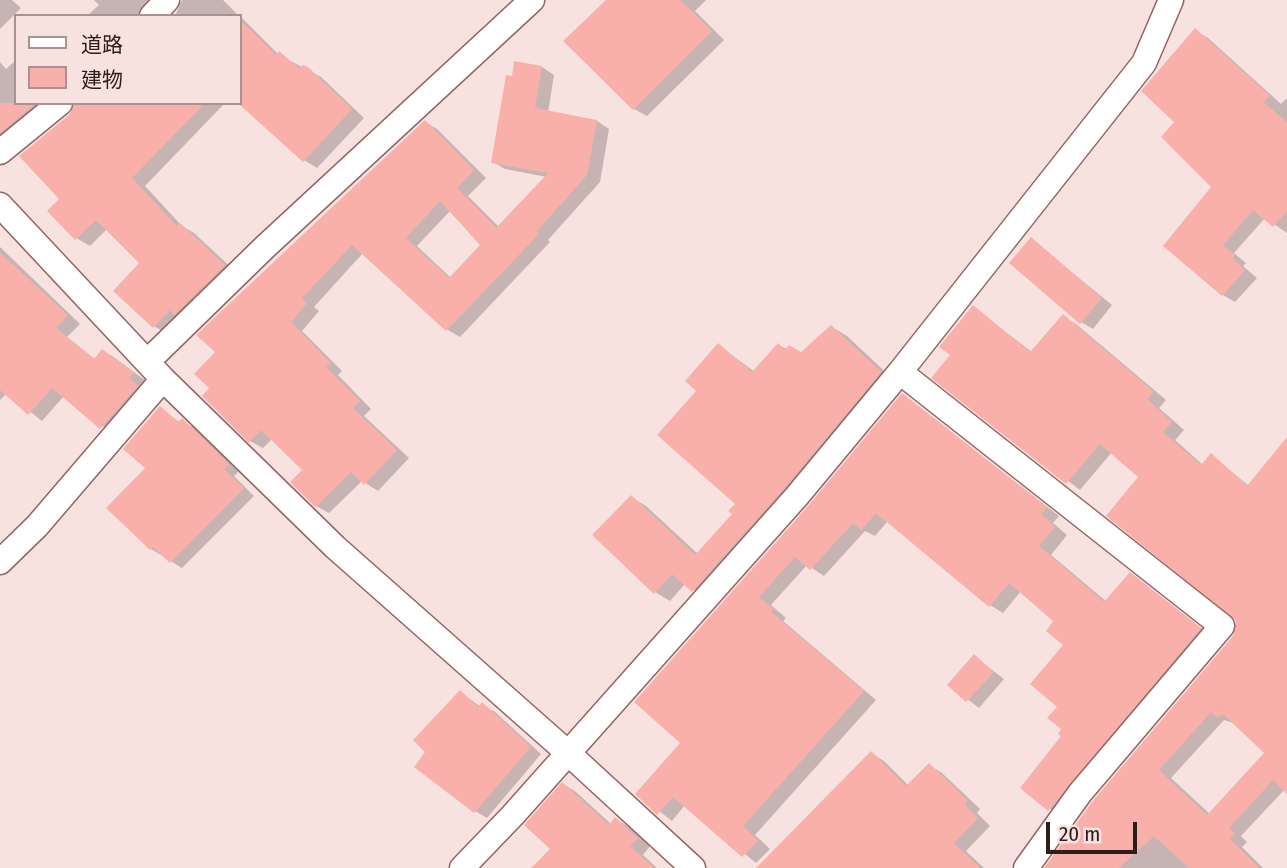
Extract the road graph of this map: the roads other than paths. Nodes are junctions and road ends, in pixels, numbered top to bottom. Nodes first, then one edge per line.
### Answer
1 (167, 0) edge
2 (532, 0) edge
3 (1171, 0) edge
4 (154, 14) edge
5 (58, 105) edge
6 (0, 152) edge
7 (0, 205) edge
8 (155, 370) junction
9 (900, 372) junction
10 (0, 562) edge
11 (568, 753) junction
12 (462, 868) edge
13 (693, 868) edge
14 (1026, 868) edge

1 - 4 street
2 - 8 street
3 - 9 street
5 - 6 street
7 - 8 street
8 - 10 street
8 - 11 street
9 - 11 street
9 - 14 street
11 - 12 street
11 - 13 street

